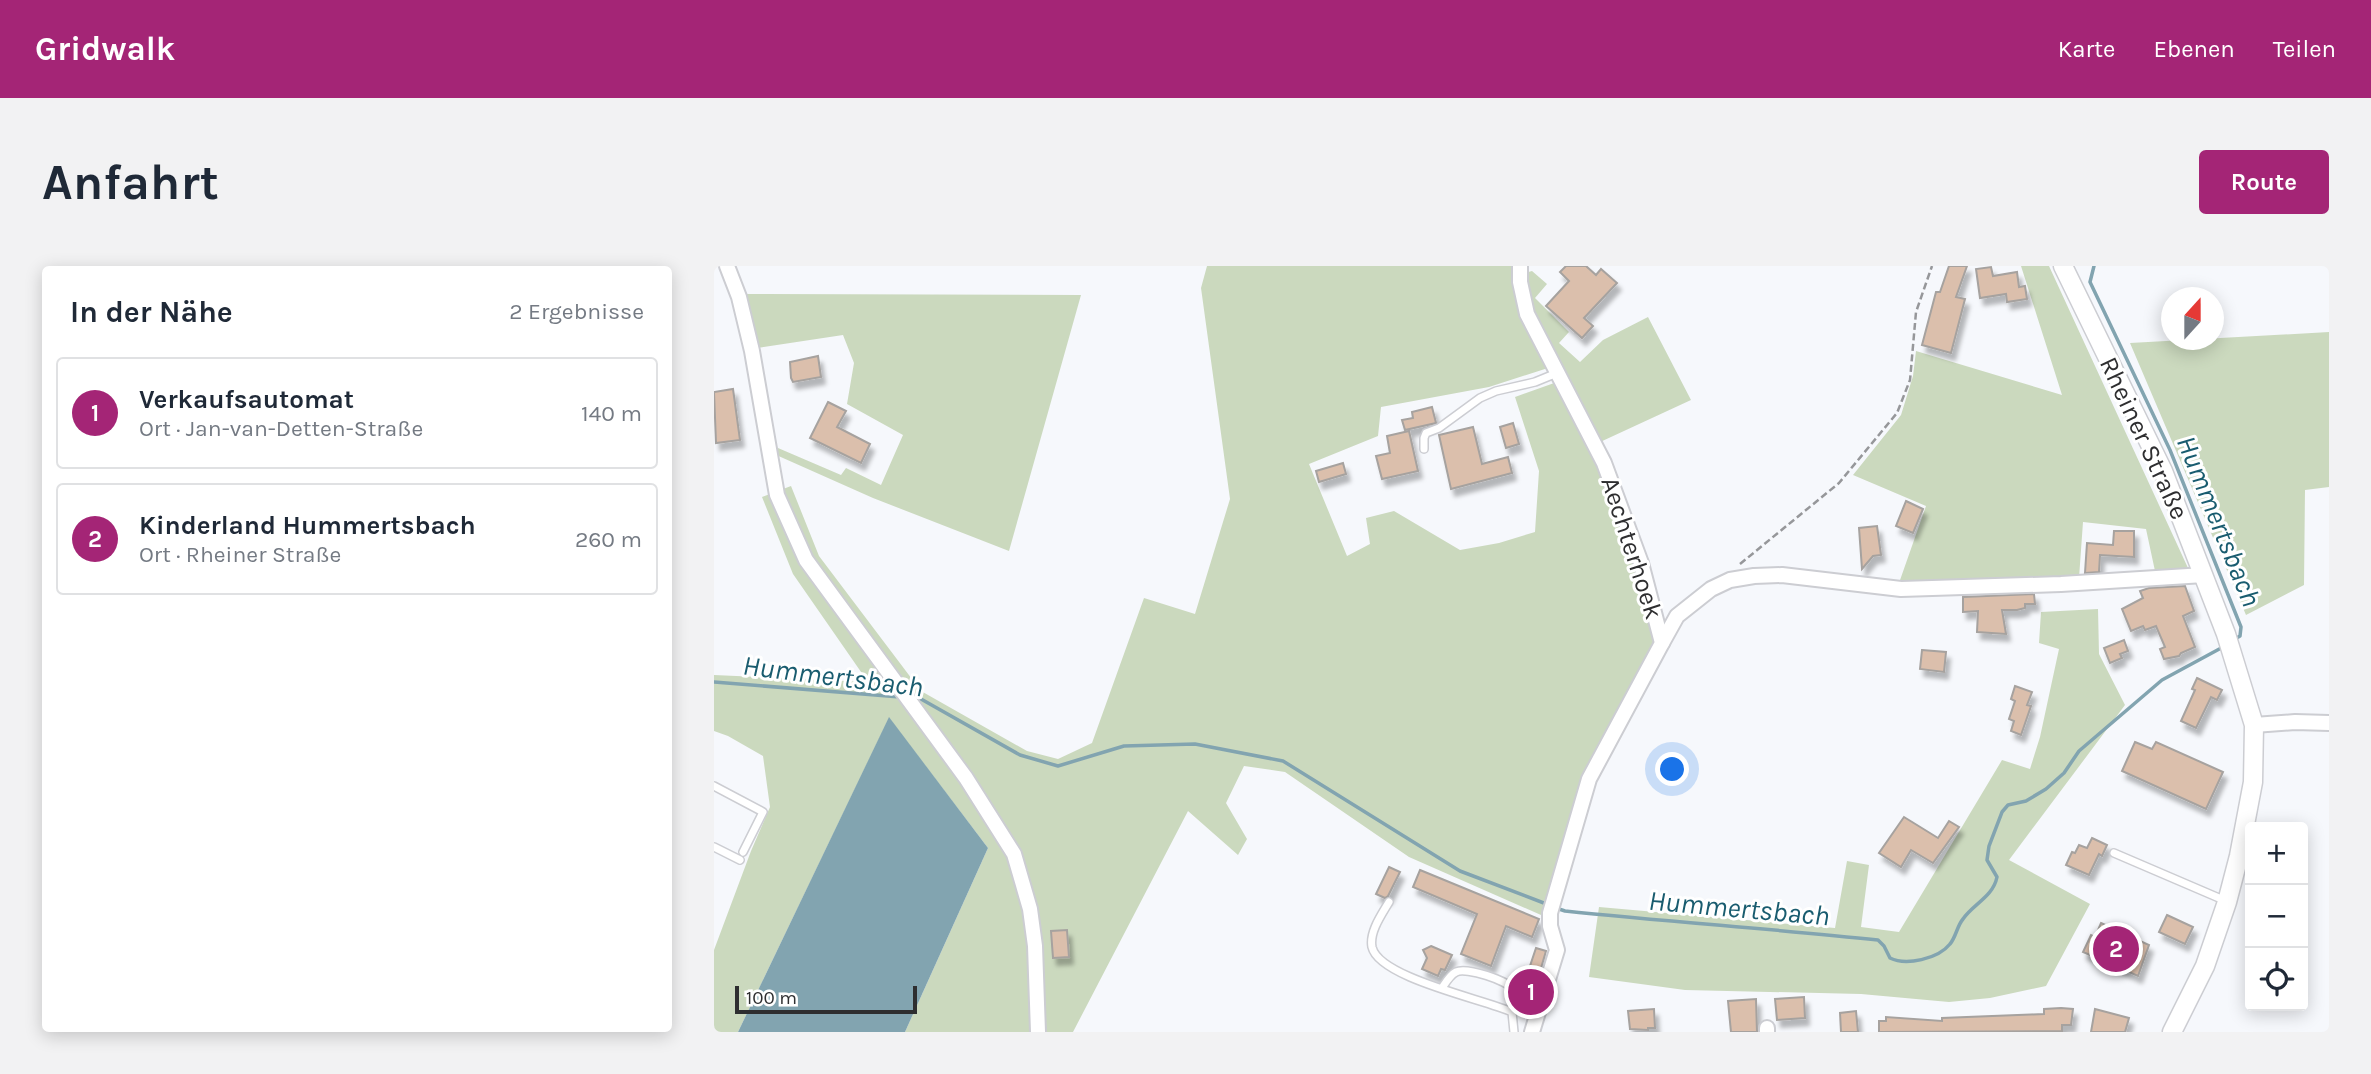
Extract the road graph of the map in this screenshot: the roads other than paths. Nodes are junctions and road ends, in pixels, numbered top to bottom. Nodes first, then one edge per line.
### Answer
1 (727, 266) edge
2 (1520, 266) edge
3 (2063, 266) edge
4 (1558, 372) junction
5 (1424, 449) dead end
6 (2204, 575) junction
7 (1662, 643) junction
8 (2329, 723) edge
9 (2254, 725) junction
10 (714, 786) edge
11 (714, 847) edge
12 (2114, 853) dead end
13 (1389, 902) dead end
14 (2227, 902) junction
15 (1442, 988) junction
16 (1512, 1012) junction
17 (1514, 1030) edge
18 (1038, 1032) edge
19 (1530, 1032) edge
20 (2172, 1032) edge

1 - 18 street
2 - 4 street, Aechterhoek
3 - 6 street, Rheiner Straße
4 - 5 lane
4 - 7 street, Aechterhoek
6 - 7 street
6 - 9 street, Rheiner Straße
7 - 19 street, Aechterhoek
8 - 9 street
9 - 14 street, Rheiner Straße
10 - 11 lane
12 - 14 lane
13 - 15 lane
14 - 20 street, Rheiner Straße
15 - 16 lane
15 - 16 lane
16 - 17 lane
17 - 19 lane

